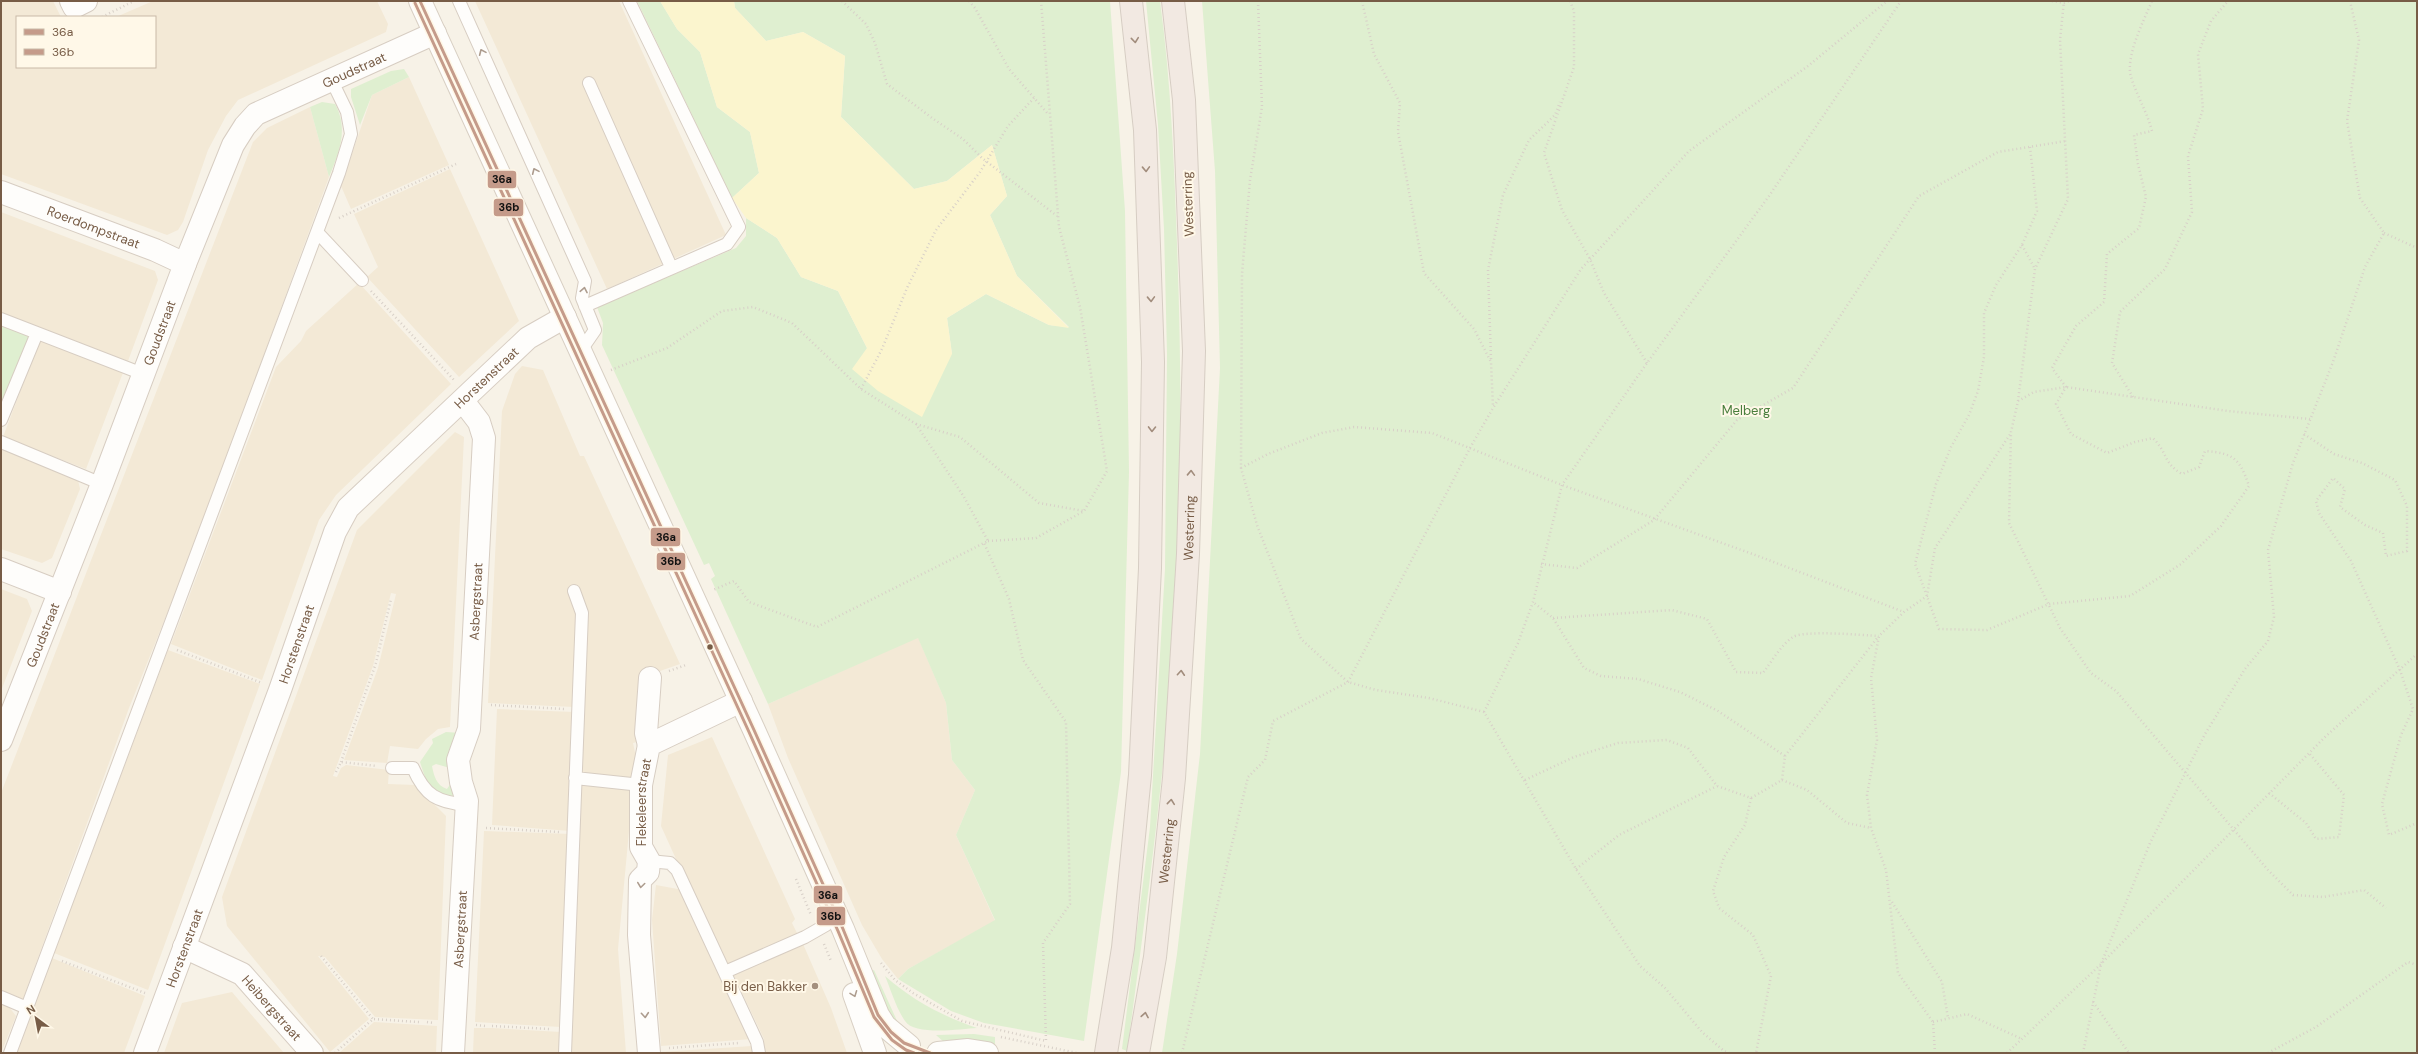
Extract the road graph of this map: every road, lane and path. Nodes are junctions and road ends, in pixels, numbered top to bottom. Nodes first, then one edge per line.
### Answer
1 (71, 1) edge
2 (86, 1) edge
3 (134, 1) edge
4 (406, 1) edge
5 (420, 1) edge
6 (460, 1) edge
7 (629, 1) edge
8 (842, 1) edge
9 (968, 1) edge
10 (1041, 1) edge
11 (1131, 1) edge
12 (1173, 1) edge
13 (1258, 1) edge
14 (1362, 1) edge
15 (1570, 1) edge
16 (1887, 1) edge
17 (1901, 1) edge
18 (2052, 1) edge
19 (2069, 1) edge
20 (2152, 1) edge
21 (2228, 1) edge
22 (2350, 1) edge
23 (2064, 2) edge
24 (104, 16) edge
25 (429, 36) junction
26 (1574, 67) junction
27 (332, 81) junction
28 (589, 83) dead end
29 (1034, 98) junction
30 (1049, 115) junction
31 (2066, 141) junction
32 (2030, 147) junction
33 (986, 161) junction
34 (456, 164) dead end
35 (1, 192) edge
36 (1058, 217) junction
37 (318, 230) junction
38 (2384, 233) junction
39 (2022, 245) junction
40 (2417, 248) edge
41 (1590, 259) junction
42 (185, 264) junction
43 (671, 267) junction
44 (2035, 269) junction
45 (362, 280) joint
46 (585, 306) junction
47 (1, 319) edge
48 (559, 320) junction
49 (37, 333) junction
50 (579, 349) junction
51 (1491, 362) junction
52 (1647, 363) junction
53 (608, 364) dead end
54 (611, 370) junction
55 (143, 374) junction
56 (613, 376) dead end
57 (2066, 387) junction
58 (861, 389) junction
59 (459, 391) junction
60 (2133, 397) junction
61 (2018, 401) junction
62 (1493, 408) junction
63 (2310, 419) junction
64 (1, 420) edge
65 (916, 424) junction
66 (2011, 432) junction
67 (2304, 434) junction
68 (1, 442) edge
69 (1470, 448) junction
70 (1241, 468) junction
71 (102, 484) junction
72 (1562, 486) junction
73 (1084, 511) junction
74 (1654, 520) junction
75 (988, 541) junction
76 (984, 543) junction
77 (1541, 564) junction
78 (1, 569) edge
79 (710, 583) dead end
80 (713, 590) junction
81 (574, 591) dead end
82 (60, 592) junction
83 (715, 595) dead end
84 (1927, 596) junction
85 (391, 599) dead end
86 (1533, 602) junction
87 (2049, 604) junction
88 (1904, 612) junction
89 (1552, 618) junction
90 (1879, 636) junction
91 (163, 644) junction
92 (2417, 654) edge
93 (2400, 670) junction
94 (650, 678) dead end
95 (1348, 682) junction
96 (264, 684) dead end
97 (735, 704) junction
98 (485, 705) dead end
99 (578, 710) junction
100 (1484, 712) junction
101 (1, 740) edge
102 (648, 745) junction
103 (2309, 753) junction
104 (1785, 756) junction
105 (341, 762) junction
106 (392, 768) joint
107 (2185, 770) junction
108 (336, 772) dead end
109 (575, 778) junction
110 (1525, 780) junction
111 (1782, 780) junction
112 (641, 785) junction
113 (1717, 786) junction
114 (2270, 794) junction
115 (1751, 798) junction
116 (467, 806) junction
117 (2417, 823) edge
118 (482, 827) dead end
119 (1871, 828) junction
120 (2233, 831) junction
121 (574, 833) junction
122 (649, 861) junction
123 (1576, 868) junction
124 (1891, 900) junction
125 (2386, 908) dead end
126 (826, 925) junction
127 (184, 947) junction
128 (47, 954) junction
129 (321, 956) dead end
130 (878, 960) dead end
131 (2100, 964) junction
132 (2417, 965) edge
133 (725, 972) junction
134 (149, 994) dead end
135 (1, 997) edge
136 (2092, 1002) junction
137 (27, 1008) junction
138 (1948, 1018) junction
139 (373, 1019) junction
140 (419, 1022) dead end
141 (1933, 1022) junction
142 (471, 1025) dead end
143 (486, 1026) dead end
144 (492, 1026) dead end
145 (566, 1030) junction
146 (2022, 1039) junction
147 (758, 1047) edge
148 (900, 1049) edge
149 (648, 1051) edge
150 (10, 1053) edge
151 (145, 1053) edge
152 (312, 1053) edge
153 (335, 1053) edge
154 (453, 1053) edge
155 (565, 1053) edge
156 (875, 1053) edge
157 (930, 1053) edge
158 (938, 1053) edge
159 (987, 1053) edge
160 (1106, 1053) edge
161 (1138, 1053) edge
162 (1182, 1053) edge
163 (1729, 1053) edge
164 (1756, 1053) edge
165 (1935, 1053) edge
166 (2007, 1053) edge
167 (2083, 1053) edge
168 (2129, 1053) edge
169 (2268, 1053) edge

1 - 2 street
3 - 24 path
4 - 25 street
5 - 25 street
46 -> 6 lane
7 - 43 lane
8 - 33 path
9 - 29 path
10 - 30 path
11 -> 160 highway
161 -> 12 highway, Westerring
13 - 70 path
14 - 51 path
15 - 26 path
16 - 41 path
17 - 52 path
18 - 23 path
19 - 23 path
20 - 57 path
21 - 60 path
22 - 38 path
23 - 31 path
25 - 27 street, Goudstraat
25 - 48 street
26 - 41 path
26 - 51 path
27 - 37 lane
27 - 42 street, Goudstraat
28 - 43 lane
29 - 30 path
29 - 33 path
30 - 36 path
31 - 32 path
31 - 44 path
32 - 39 path
32 - 74 path
33 - 36 path
33 - 58 path
34 - 37 path
35 - 42 street, Roerdompstraat
36 - 73 path
37 - 45 lane
37 - 91 lane
38 - 40 path
38 - 63 path
39 - 44 path
39 - 84 path
41 - 52 path
41 - 62 path
42 - 55 street, Goudstraat
43 - 46 lane
44 - 61 path
45 - 59 path
46 - 50 lane
47 - 49 lane
48 - 50 street
48 - 59 street, Horstenstraat
48 - 97 street
49 - 55 lane
49 - 64 lane
50 - 97 street
51 - 62 path
52 - 72 path
53 - 54 path
54 - 56 path
54 - 58 path
55 - 71 street, Goudstraat
57 - 60 path
57 - 61 path
57 - 87 path
58 - 65 path
59 - 116 street, Asbergstraat
59 - 127 street, Horstenstraat
60 - 63 path
61 - 66 path
62 - 69 path
63 - 67 path
65 - 73 path
65 - 75 path
66 - 84 path
66 - 87 path
67 - 93 path
67 - 107 path
68 - 71 lane
69 - 70 path
69 - 72 path
69 - 95 path
70 - 95 path
71 - 82 street, Goudstraat
72 - 74 path
72 - 77 path
73 - 75 path
74 - 77 path
74 - 88 path
75 - 76 path
76 - 80 path
76 - 130 path
77 - 86 path
78 - 82 street
79 - 80 path
80 - 83 path
81 - 99 lane
82 - 101 street, Goudstraat
84 - 87 path
84 - 88 path
85 - 105 path
86 - 89 path
86 - 100 path
87 - 107 path
88 - 90 path
89 - 90 path
89 - 104 path
90 - 104 path
90 - 119 path
91 - 96 path
91 - 128 lane
92 - 93 path
93 - 103 path
93 - 117 path
94 - 102 street
95 - 100 path
95 - 162 path
97 - 102 street, Flekeleerstraat
97 - 126 street
97 - 148 street
98 - 99 path
99 - 109 lane
100 - 110 path
102 - 112 street, Flekeleerstraat
103 - 114 path
103 - 114 path
104 - 111 path
105 - 106 path
105 - 108 path
106 - 116 lane
107 - 120 path
107 - 131 path
109 - 112 lane
109 - 121 lane
110 - 113 path
110 - 123 path
111 - 115 path
111 - 119 path
112 - 122 street, Flekeleerstraat
113 - 115 path
113 - 123 path
114 - 120 path
115 - 164 path
116 - 154 street, Asbergstraat
118 - 121 path
119 - 124 path
120 - 125 path
120 - 131 path
121 - 145 lane
122 - 133 lane
122 -> 149 street, Flekeleerstraat
123 - 163 path
124 - 138 path
124 - 141 path
126 - 133 lane
126 -> 156 street
127 - 151 street, Horstenstraat
127 - 152 street, Heibergstraat
128 - 134 path
128 - 137 lane
129 - 139 path
131 - 136 path
131 - 146 path
132 - 169 path
133 - 147 lane
135 - 137 lane
136 - 167 path
136 - 168 path
137 - 150 lane
138 - 141 path
138 - 146 path
139 - 140 path
139 - 153 path
141 - 165 path
142 - 143 path
144 - 145 path
145 - 155 lane
146 - 166 path
147 - 149 path
148 - 157 street
158 - 159 street

